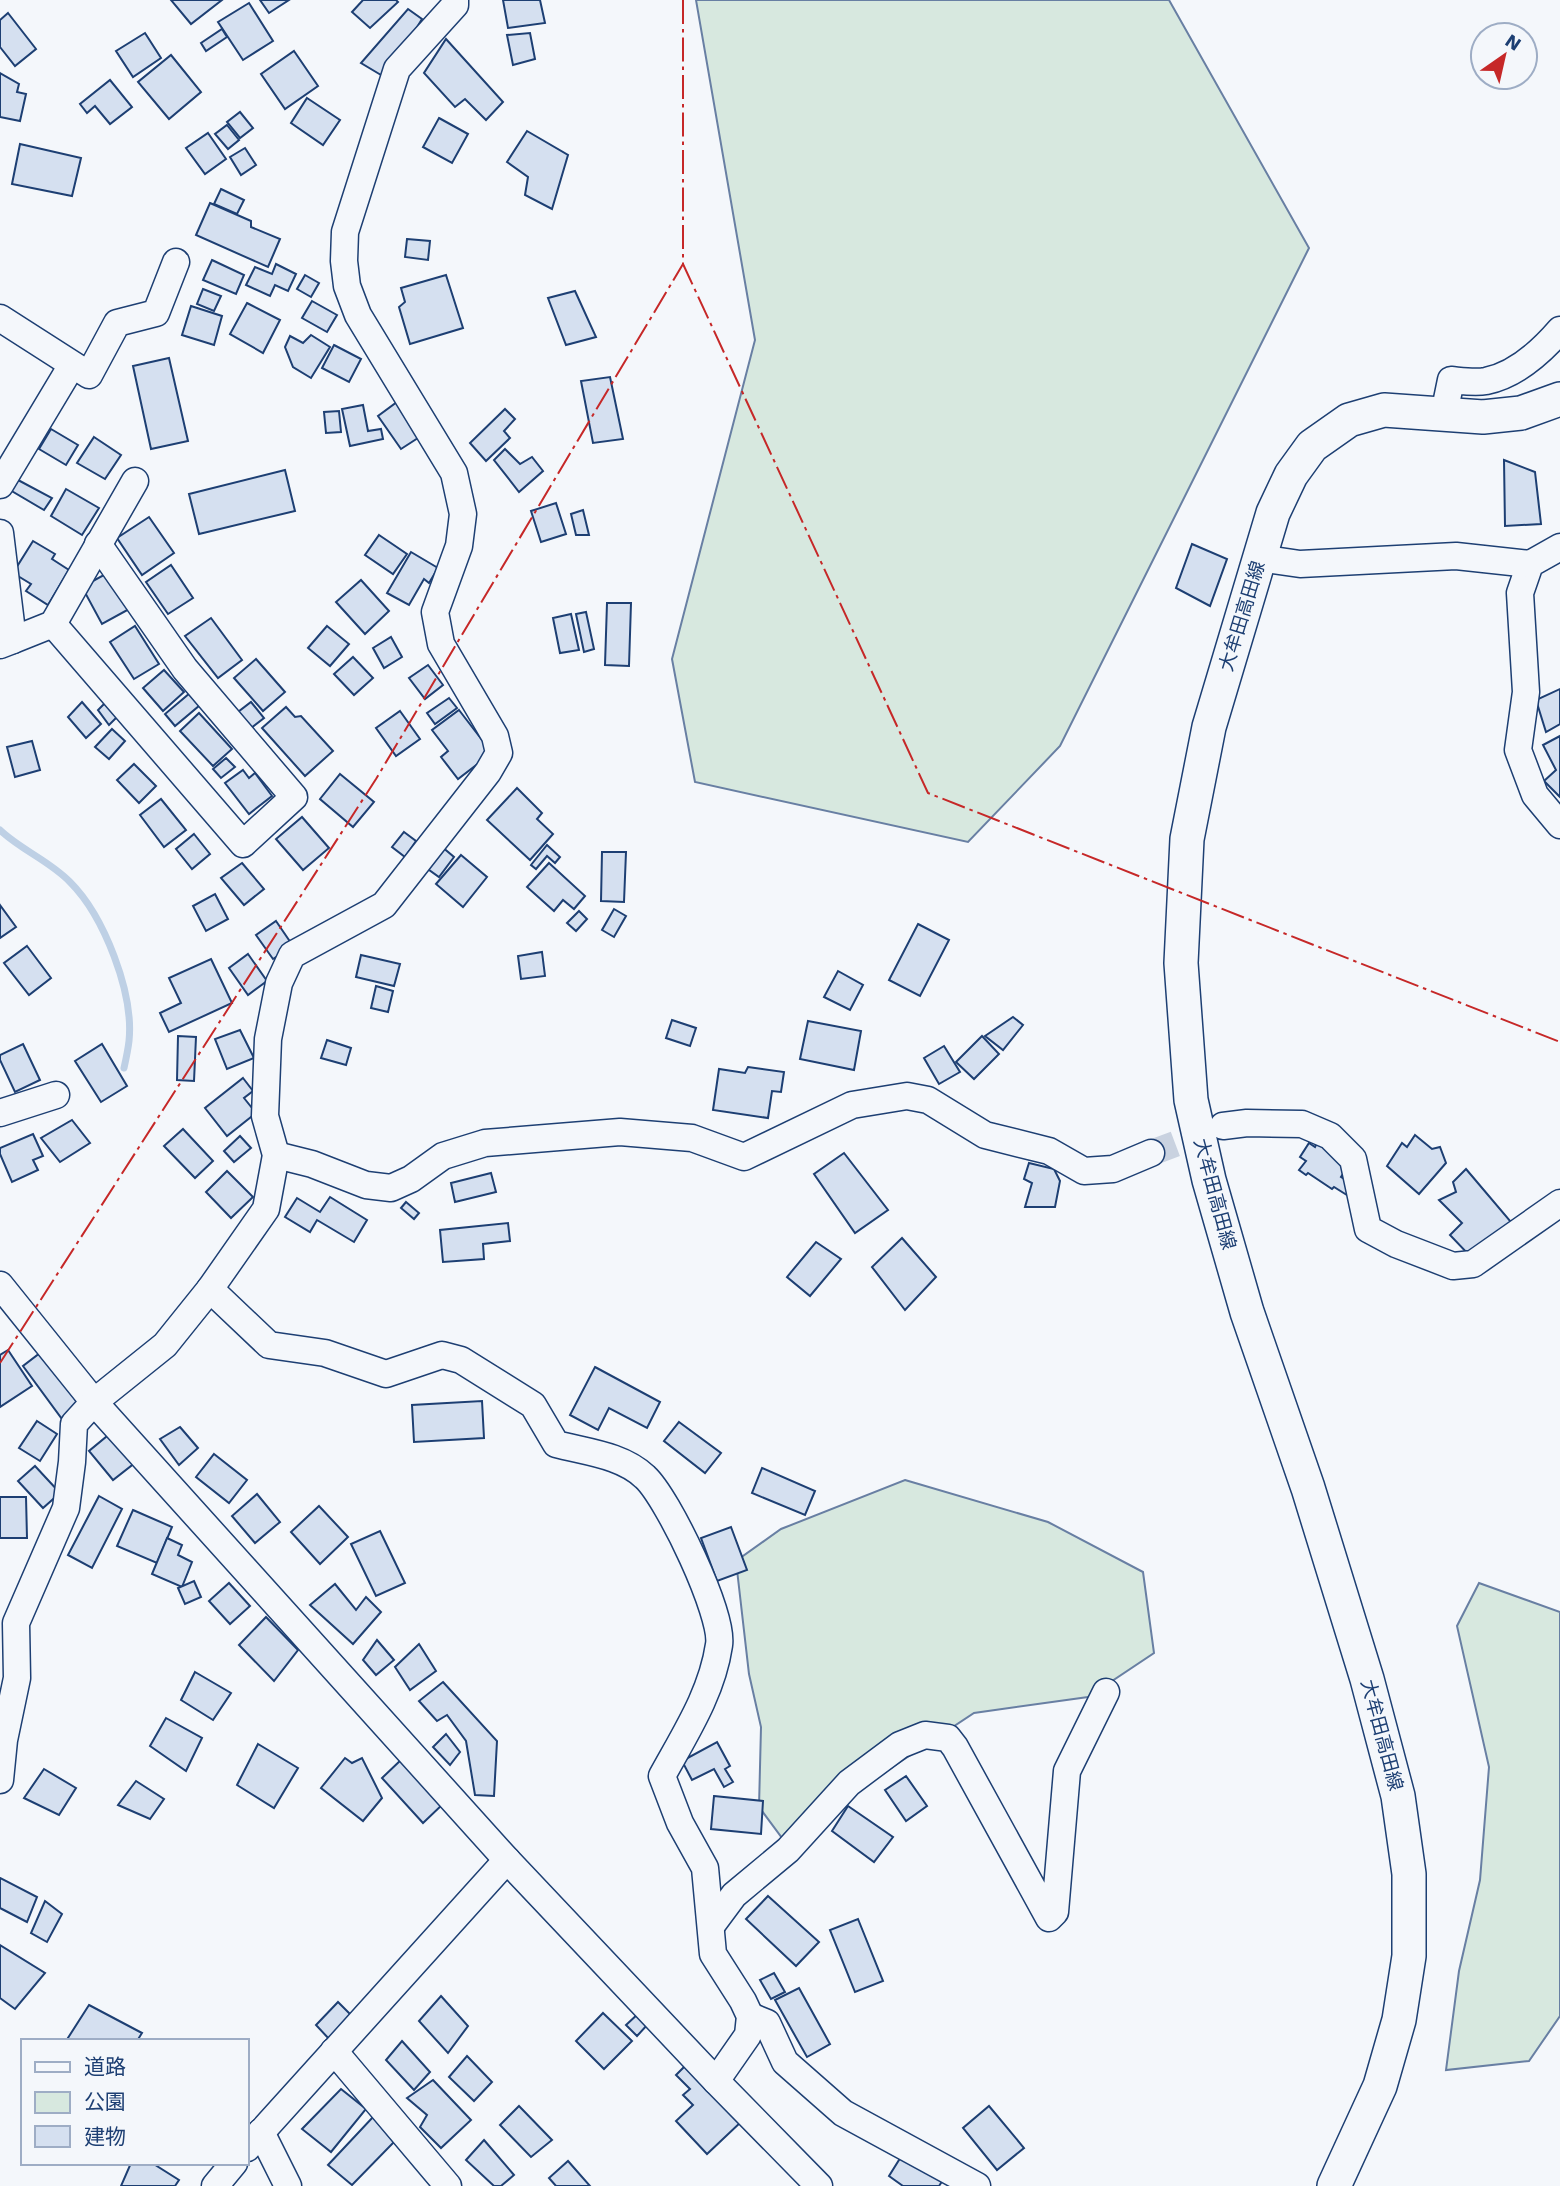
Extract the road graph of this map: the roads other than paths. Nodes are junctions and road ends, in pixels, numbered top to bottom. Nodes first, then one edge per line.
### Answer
1 (455, 0) edge
2 (176, 261) dead end
3 (0, 318) edge
4 (1560, 330) edge
5 (72, 365) junction
6 (1560, 399) edge
7 (1444, 414) junction
8 (135, 481) dead end
9 (0, 485) edge
10 (0, 533) edge
11 (98, 544) junction
12 (1560, 547) edge
13 (1259, 558) junction
14 (1530, 564) junction
15 (52, 624) junction
16 (7, 643) edge
17 (1560, 825) edge
18 (56, 1095) dead end
19 (0, 1113) edge
20 (1223, 1126) tunnel mouth
21 (1151, 1153) tunnel mouth
22 (276, 1155) junction
23 (1560, 1203) edge
24 (0, 1285) edge
25 (210, 1289) junction
26 (94, 1402) junction
27 (1106, 1692) dead end
28 (0, 1780) edge
29 (507, 1860) junction
30 (710, 1926) junction
31 (750, 2016) junction
32 (334, 2051) junction
33 (716, 2081) junction
34 (254, 2140) edge
35 (232, 2165) edge
36 (215, 2186) edge
37 (288, 2186) edge
38 (448, 2186) edge
39 (820, 2186) edge
40 (977, 2186) edge
41 (1334, 2186) edge

1 - 22 street
2 - 5 street
3 - 5 street
4 - 7 street
5 - 9 street
6 - 7 main road, 大牟田高田線
7 - 13 main road, 大牟田高田線
8 - 11 street
10 - 16 street
11 - 15 street
11 - 15 street
12 - 14 street
13 - 14 street
13 - 41 main road, 大牟田高田線
14 - 17 street
15 - 16 street
18 - 19 street
20 - 23 street
21 - 22 street
22 - 25 street
24 - 26 street
25 - 26 street
25 - 30 street
26 - 28 street
26 - 29 street
27 - 30 street
29 - 32 street
29 - 33 street
30 - 31 street
31 - 33 street
31 - 40 street
32 - 34 street
32 - 38 street
33 - 39 street
34 - 37 street
35 - 36 street

